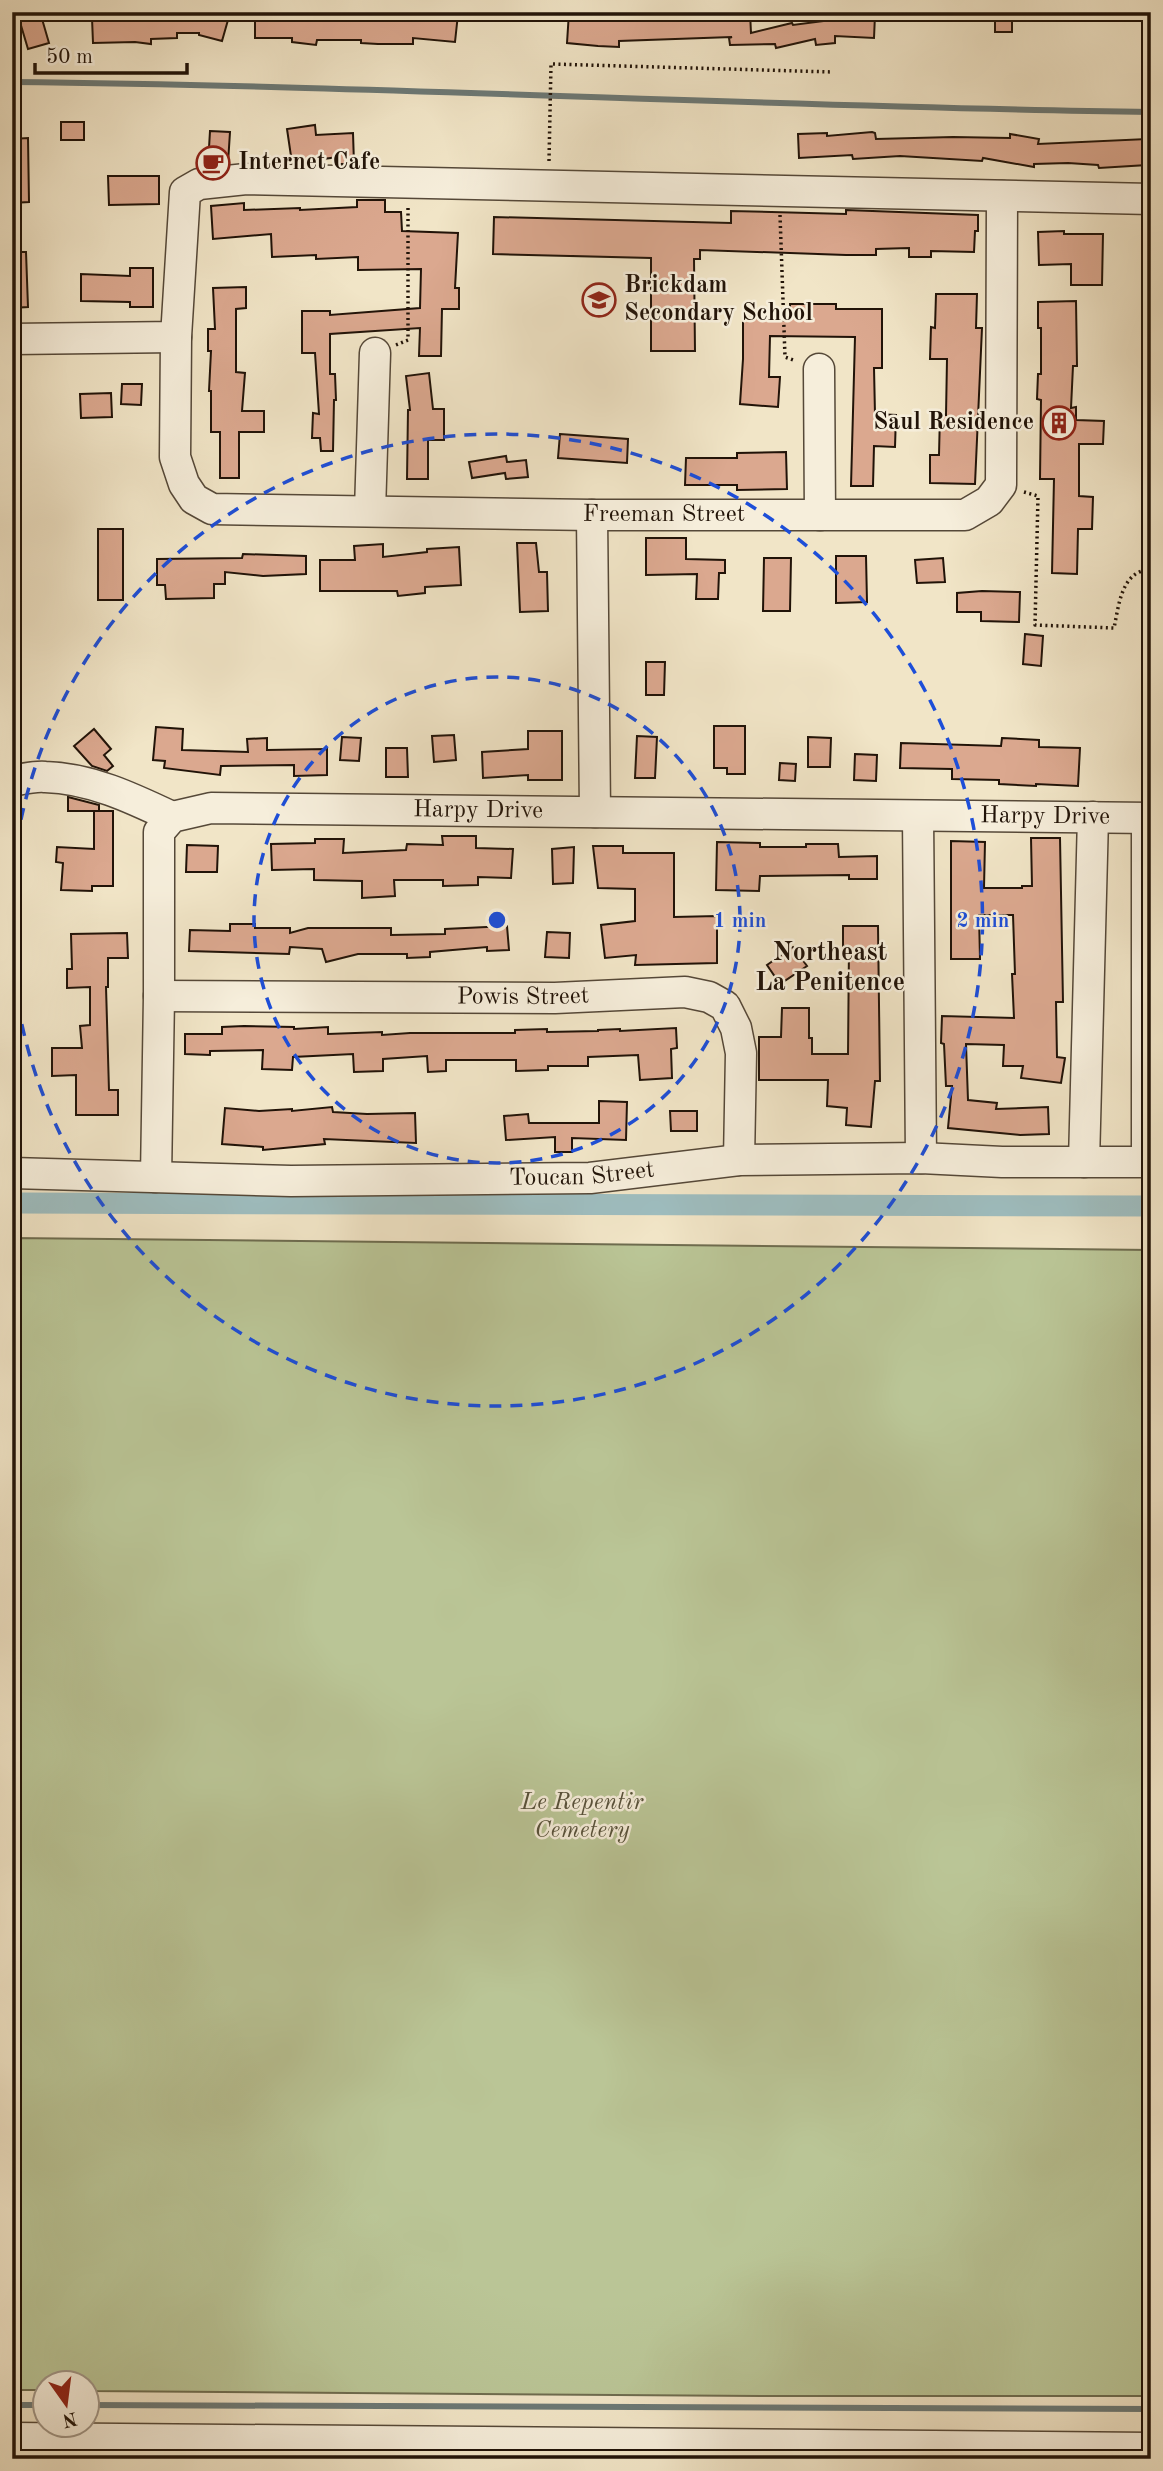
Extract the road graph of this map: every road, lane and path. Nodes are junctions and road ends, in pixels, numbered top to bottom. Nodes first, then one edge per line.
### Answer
1 (833, 72) dead end
2 (408, 181) junction
3 (548, 187) junction
4 (779, 192) junction
5 (1002, 196) junction
6 (1151, 199) edge
7 (176, 337) junction
8 (12, 339) edge
9 (375, 353) joint
10 (819, 369) joint
11 (1001, 485) junction
12 (370, 511) junction
13 (592, 515) junction
14 (820, 515) junction
15 (1151, 569) edge
16 (12, 781) edge
17 (595, 812) junction
18 (918, 816) junction
19 (172, 817) junction
20 (1093, 817) junction
21 (1149, 818) edge
22 (159, 996) junction
23 (921, 1158) junction
24 (739, 1160) junction
25 (1084, 1162) junction
26 (1149, 1162) edge
27 (12, 1173) edge
28 (156, 1177) junction
29 (12, 2438) edge
30 (1151, 2448) edge
31 (761, 2452) edge

1 - 3 path
2 - 3 street, Freeman Street
2 - 7 street, Freeman Street
2 - 9 path
3 - 4 street, Freeman Street
4 - 5 street, Freeman Street
4 - 10 path
5 - 6 street, Freeman Street
5 - 11 street
7 - 8 street
7 - 12 street, Freeman Street
9 - 12 street
10 - 14 street
11 - 14 street, Freeman Street
11 - 15 path
12 - 13 street, Freeman Street
13 - 14 street, Freeman Street
13 - 17 street
16 - 19 street
17 - 18 street, Harpy Drive
17 - 19 street, Harpy Drive
18 - 20 street, Harpy Drive
18 - 23 street
19 - 22 street
20 - 21 street, Harpy Drive
20 - 25 street
21 - 26 street
22 - 24 street, Powis Street
22 - 28 street
23 - 24 street, Toucan Street
23 - 25 street, Toucan Street
24 - 28 street, Toucan Street
25 - 26 street, Toucan Street
27 - 28 street, Toucan Street
29 - 31 street
30 - 31 street

